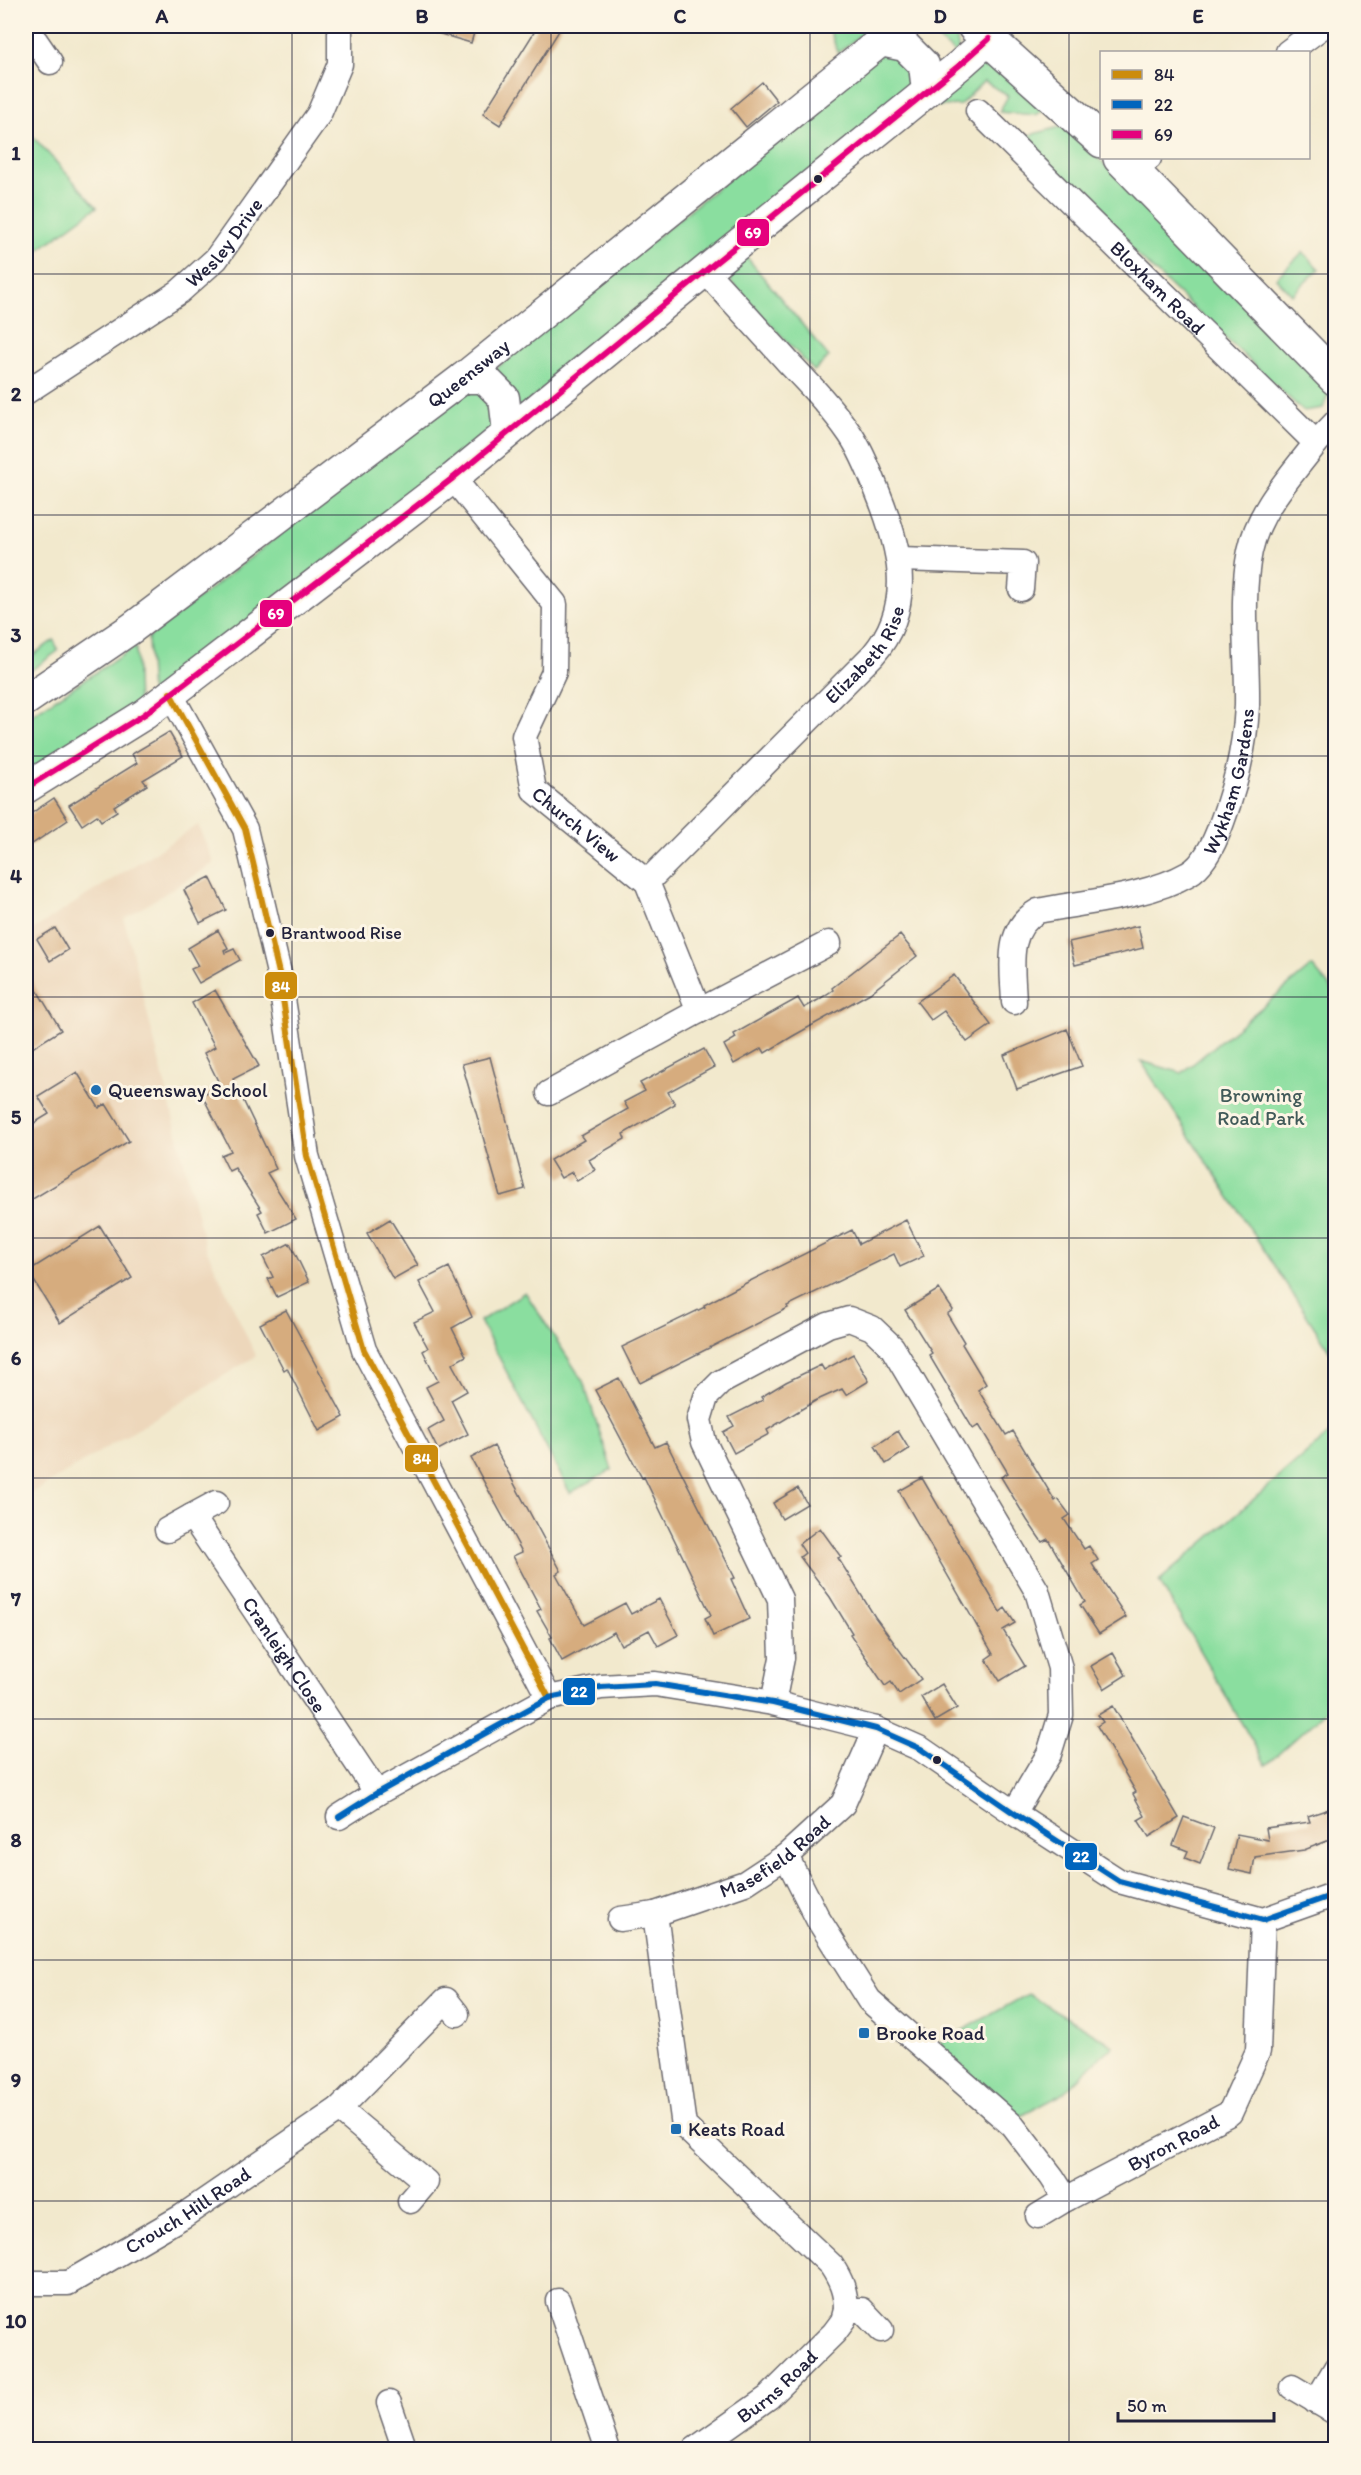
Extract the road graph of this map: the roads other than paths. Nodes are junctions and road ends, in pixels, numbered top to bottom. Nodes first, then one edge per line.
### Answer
1 (340, 26) edge
2 (1323, 26) edge
3 (26, 27) edge
4 (982, 32) edge
5 (889, 33) edge
6 (1289, 51) edge
7 (50, 62) dead end
8 (927, 91) junction
9 (978, 111) dead end
10 (1100, 140) edge
11 (1134, 162) edge
12 (705, 271) junction
13 (463, 378) junction
14 (1335, 379) edge
15 (26, 392) edge
16 (1335, 422) edge
17 (508, 432) junction
18 (1316, 443) junction
19 (453, 478) junction
20 (900, 559) junction
21 (1021, 589) dead end
22 (170, 693) junction
23 (26, 700) edge
24 (26, 788) edge
25 (647, 882) junction
26 (829, 943) dead end
27 (1014, 1002) dead end
28 (699, 1011) junction
29 (549, 1093) dead end
30 (216, 1503) dead end
31 (192, 1516) junction
32 (167, 1530) dead end
33 (549, 1698) junction
34 (773, 1703) junction
35 (876, 1730) junction
36 (377, 1793) junction
37 (1014, 1813) junction
38 (339, 1816) dead end
39 (786, 1856) junction
40 (1335, 1894) edge
41 (656, 1914) junction
42 (620, 1919) dead end
43 (1263, 1920) junction
44 (457, 2014) dead end
45 (339, 2109) junction
46 (1066, 2199) junction
47 (410, 2201) dead end
48 (1038, 2216) dead end
49 (26, 2283) edge
50 (558, 2301) dead end
51 (846, 2310) junction
52 (881, 2330) dead end
53 (1335, 2368) edge
54 (1292, 2387) dead end
55 (389, 2403) dead end
56 (1326, 2407) edge
57 (405, 2450) edge
58 (608, 2450) edge
59 (694, 2450) edge

1 - 15 street, Wesley Drive
2 - 6 street
3 - 7 street
4 - 8 street
4 - 10 main road
5 - 8 street
5 - 13 street, Queensway
8 - 12 street
9 - 18 street, Bloxham Road
11 - 14 main road
12 - 17 street
12 - 20 street, Elizabeth Rise
13 - 17 street
13 - 23 street, Queensway
16 - 18 street
17 - 19 street
18 - 27 street, Wykham Gardens
19 - 22 street
19 - 25 street, Church View
20 - 21 street
20 - 25 street, Elizabeth Rise
22 - 24 street
22 - 33 street
25 - 28 street, Church View
26 - 28 street
28 - 29 street
30 - 31 street
31 - 32 street
31 - 36 street, Cranleigh Close
33 - 34 street
33 - 36 street
34 - 35 street
34 - 37 street
35 - 37 street
35 - 39 street, Masefield Road
36 - 38 street
37 - 43 street
39 - 41 street, Masefield Road
39 - 46 street
40 - 43 street
41 - 42 street, Masefield Road
41 - 51 street
43 - 46 street, Byron Road
44 - 45 street, Crouch Hill Road
45 - 47 street
45 - 49 street, Crouch Hill Road
46 - 48 street, Byron Road
50 - 58 street
51 - 52 street
51 - 59 street, Burns Road
53 - 56 street
54 - 56 street
55 - 57 street

